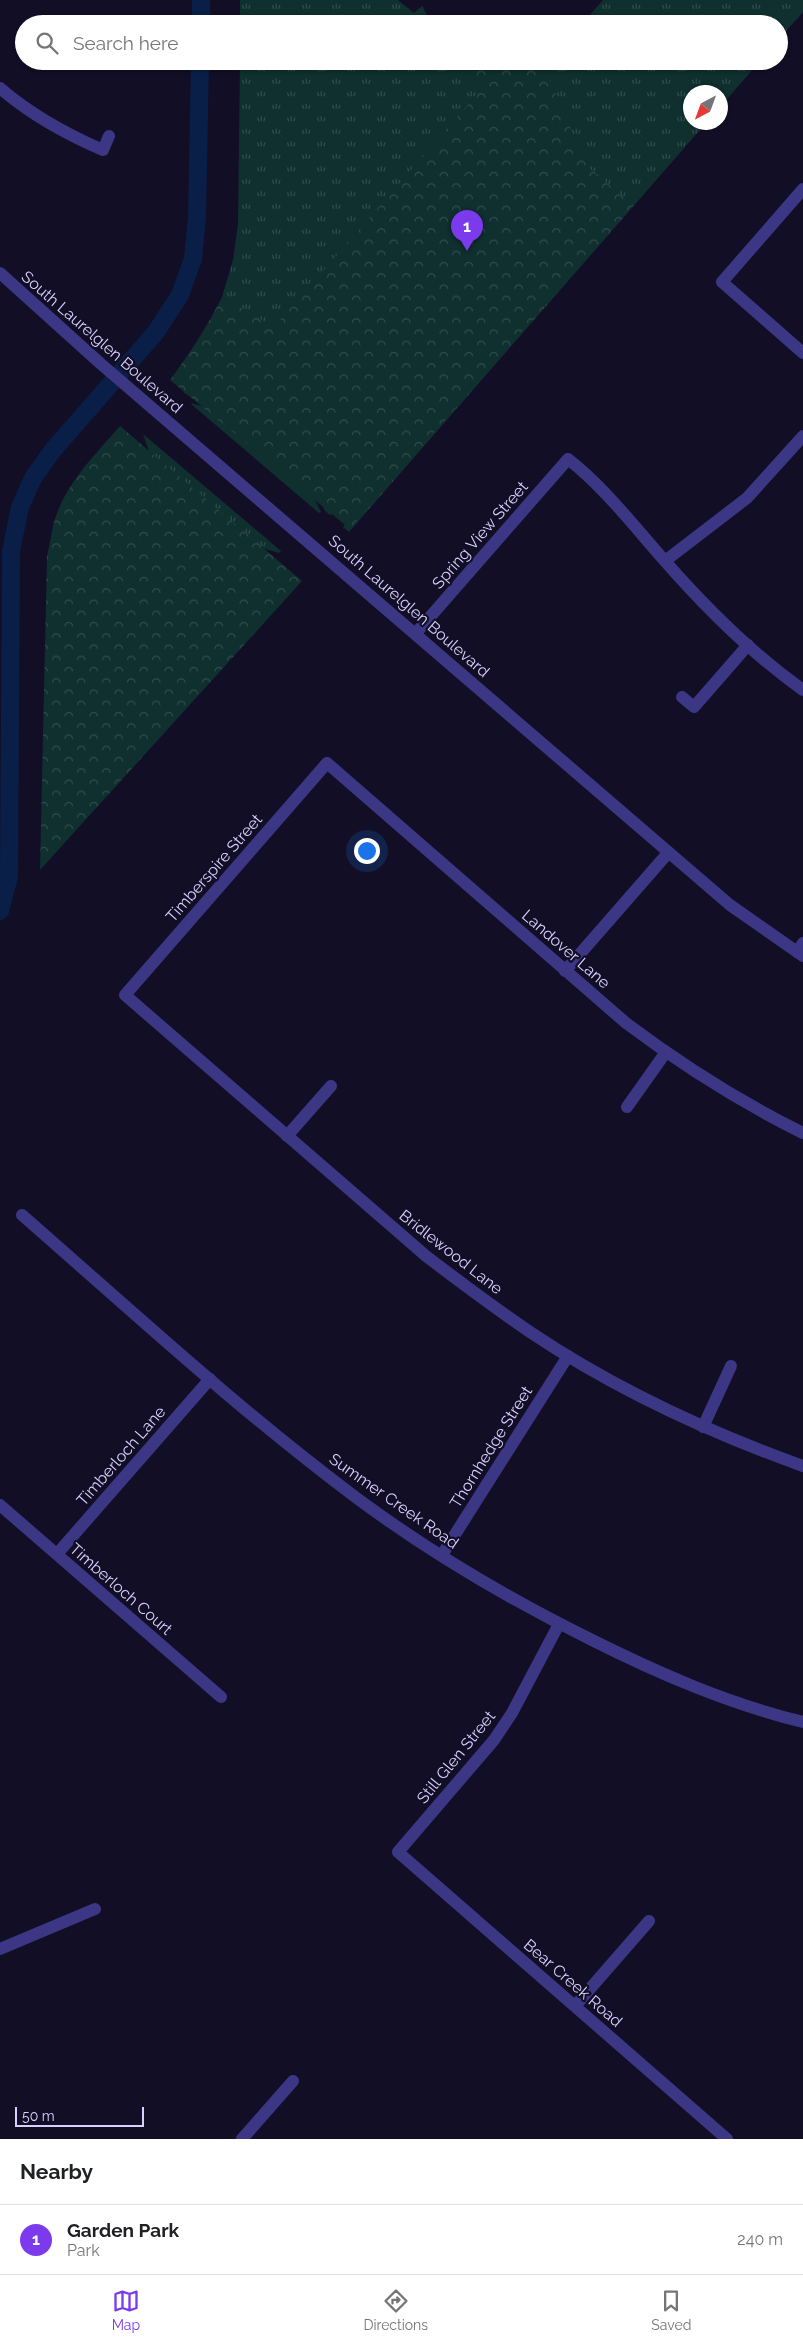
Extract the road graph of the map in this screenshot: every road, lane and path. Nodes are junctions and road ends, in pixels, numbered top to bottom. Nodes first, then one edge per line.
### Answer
1 (0, 88) edge
2 (108, 136) dead end
3 (803, 189) edge
4 (0, 272) edge
5 (803, 353) edge
6 (803, 436) edge
7 (665, 561) junction
8 (416, 633) junction
9 (748, 646) junction
10 (803, 690) edge
11 (682, 697) dead end
12 (327, 763) joint
13 (668, 853) junction
14 (801, 950) edge
15 (565, 971) junction
16 (125, 995) joint
17 (666, 1052) junction
18 (331, 1086) dead end
19 (627, 1107) dead end
20 (803, 1133) edge
21 (287, 1136) junction
22 (22, 1215) dead end
23 (568, 1356) junction
24 (731, 1366) dead end
25 (210, 1379) junction
26 (704, 1427) junction
27 (803, 1466) edge
28 (0, 1505) edge
29 (57, 1554) junction
30 (442, 1555) junction
31 (560, 1624) junction
32 (221, 1697) dead end
33 (803, 1722) edge
34 (398, 1852) joint
35 (95, 1909) dead end
36 (649, 1921) dead end
37 (0, 1948) edge
38 (574, 2006) junction
39 (293, 2081) dead end
40 (242, 2139) edge
41 (727, 2139) edge

1 - 2 street
3 - 5 street
4 - 8 street, South Laurelglen Boulevard
6 - 7 street
7 - 8 street, Spring View Street
7 - 9 street
8 - 13 street, South Laurelglen Boulevard
9 - 10 street
9 - 11 street
12 - 15 street, Landover Lane
12 - 16 street, Timberspire Street
13 - 14 street, South Laurelglen Boulevard
13 - 15 street
15 - 17 street, Landover Lane
16 - 21 street, Bridlewood Lane
17 - 19 street
17 - 20 street, Landover Lane
18 - 21 street
21 - 23 street, Bridlewood Lane
22 - 25 street, Summer Creek Road
23 - 26 street, Bridlewood Lane
23 - 30 street, Thornhedge Street
24 - 26 street
25 - 29 street, Timberloch Lane
25 - 30 street, Summer Creek Road
26 - 27 street, Bridlewood Lane
28 - 29 street, Timberloch Court
29 - 32 street, Timberloch Court
30 - 31 street, Summer Creek Road
31 - 33 street, Summer Creek Road
31 - 34 street, Still Glen Street
34 - 38 street, Bear Creek Road
35 - 37 street
36 - 38 street
38 - 41 street, Bear Creek Road
39 - 40 street

